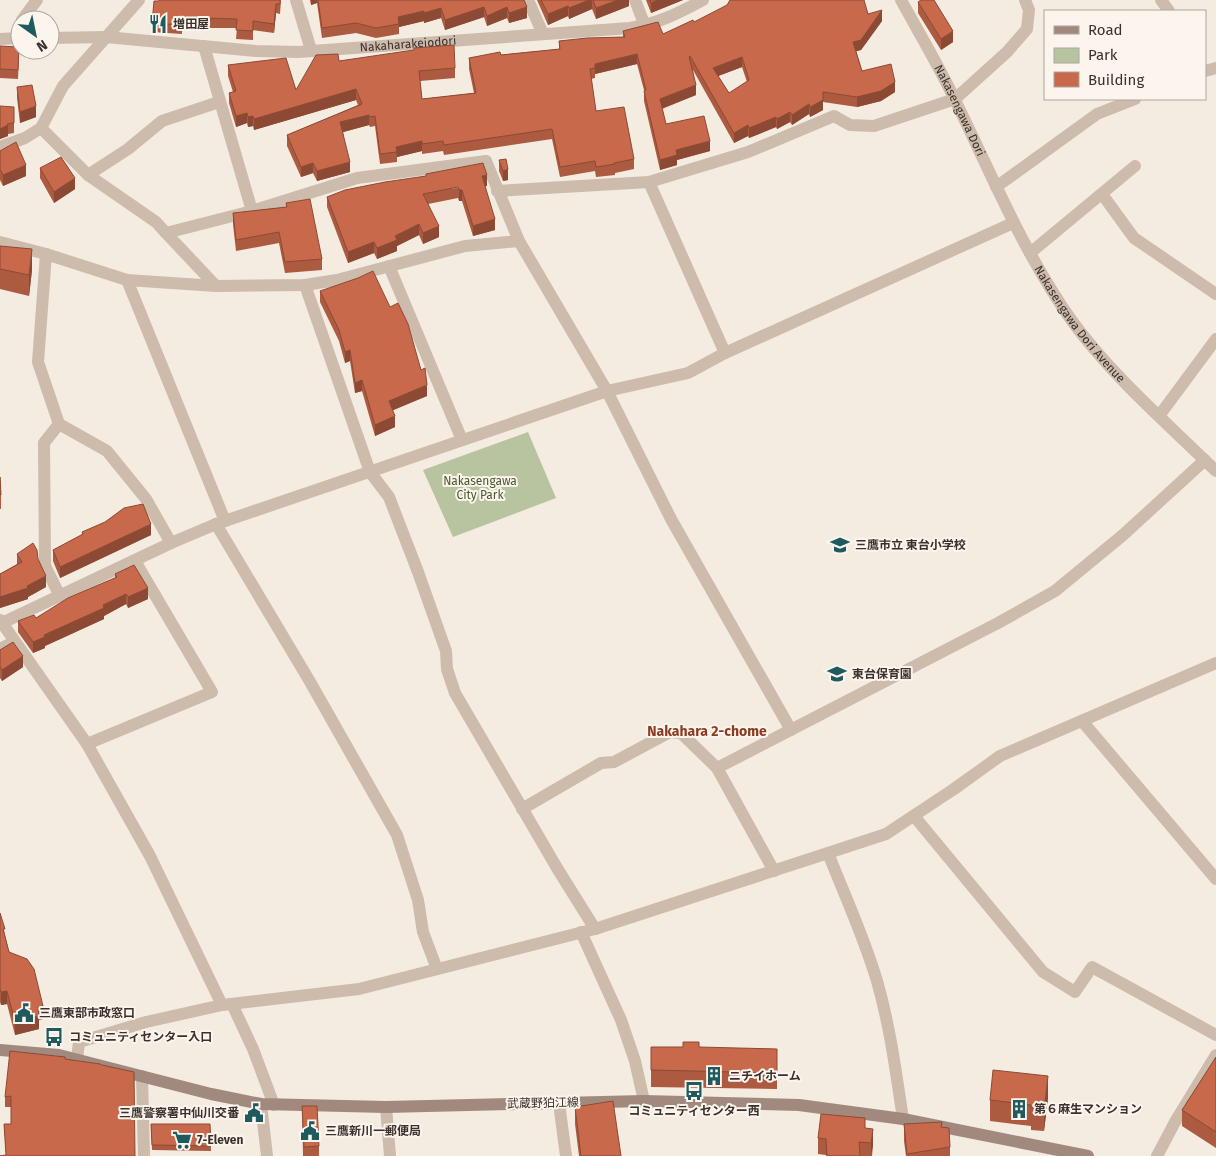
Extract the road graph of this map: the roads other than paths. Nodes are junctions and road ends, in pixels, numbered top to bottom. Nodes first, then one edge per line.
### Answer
1 (38, 0) edge
2 (139, 0) edge
3 (296, 0) edge
4 (528, 0) edge
5 (635, 0) edge
6 (703, 0) edge
7 (901, 0) edge
8 (1025, 0) edge
9 (30, 10) edge
10 (646, 26) junction
11 (542, 34) junction
12 (106, 37) junction
13 (60, 38) edge
14 (204, 46) junction
15 (311, 50) junction
16 (955, 99) junction
17 (1133, 100) edge
18 (219, 102) junction
19 (42, 128) junction
20 (0, 147) edge
21 (1135, 166) dead end
22 (88, 175) junction
23 (649, 182) junction
24 (996, 188) junction
25 (497, 191) junction
26 (1102, 194) junction
27 (252, 212) junction
28 (1013, 222) junction
29 (166, 233) junction
30 (519, 241) junction
31 (0, 242) edge
32 (1030, 253) junction
33 (46, 254) junction
34 (389, 266) junction
35 (127, 280) junction
36 (216, 286) junction
37 (305, 286) junction
38 (1216, 294) edge
39 (1216, 339) edge
40 (725, 353) junction
41 (607, 392) junction
42 (1159, 416) junction
43 (59, 424) junction
44 (462, 440) junction
45 (1205, 460) junction
46 (1216, 471) edge
47 (370, 472) junction
48 (221, 522) junction
49 (171, 543) junction
50 (135, 561) junction
51 (60, 596) junction
52 (1, 622) edge
53 (14, 642) junction
54 (0, 649) edge
55 (1216, 664) edge
56 (1082, 721) junction
57 (791, 730) junction
58 (86, 744) junction
59 (717, 768) junction
60 (522, 809) junction
61 (914, 816) junction
62 (828, 853) junction
63 (774, 871) junction
64 (1216, 879) edge
65 (596, 929) junction
66 (582, 932) junction
67 (437, 969) junction
68 (227, 1005) junction
69 (1216, 1035) edge
70 (0, 1050) edge
71 (1216, 1055) edge
72 (77, 1059) junction
73 (142, 1076) junction
74 (644, 1101) junction
75 (559, 1103) junction
76 (268, 1104) junction
77 (386, 1106) junction
78 (903, 1119) junction
79 (144, 1156) edge
80 (267, 1156) edge
81 (390, 1156) edge
82 (566, 1156) edge
83 (1088, 1156) edge
84 (1157, 1156) edge

1 - 9 street
2 - 12 street
3 - 15 street
4 - 11 street
5 - 10 street
6 - 10 street, Nakaharakeiodori
7 - 16 street, Nakasengawa Dori
8 - 16 street
10 - 11 street, Nakaharakeiodori
11 - 15 street, Nakaharakeiodori
12 - 13 street, Nakaharakeiodori
12 - 14 street, Nakaharakeiodori
12 - 19 street
14 - 15 street, Nakaharakeiodori
14 - 18 street
16 - 23 street
16 - 24 street, Nakasengawa Dori
17 - 24 street
18 - 22 street
18 - 27 street
19 - 20 street
19 - 22 street
21 - 26 street
22 - 29 street
23 - 25 street
23 - 40 street
24 - 28 street, Nakasengawa Dori
25 - 27 street
25 - 30 street
26 - 32 street
26 - 38 street
27 - 29 street
28 - 32 street, Nakasengawa Dori Avenue
28 - 40 street
29 - 36 street
30 - 34 street
30 - 41 street
31 - 33 street
32 - 42 street, Nakasengawa Dori Avenue
33 - 35 street
33 - 43 street
34 - 37 street
34 - 44 street
35 - 36 street
35 - 48 street
36 - 37 street
37 - 47 street
39 - 42 street
40 - 41 street
41 - 44 street
41 - 57 street
42 - 45 street, Nakasengawa Dori Avenue
43 - 49 street
43 - 51 street
44 - 47 street
45 - 46 street, Nakasengawa Dori Avenue
45 - 57 street
47 - 48 street
47 - 60 street
48 - 49 street
48 - 67 street
49 - 50 street
50 - 51 street
50 - 58 street
51 - 52 street
52 - 53 street
53 - 54 street
53 - 58 street
55 - 56 street
56 - 61 street
56 - 64 street
57 - 59 street
58 - 68 street
59 - 60 street
59 - 63 street
60 - 65 street
61 - 62 street
61 - 69 street
62 - 63 street
62 - 78 street
63 - 65 street
65 - 66 street
66 - 67 street
66 - 74 street
67 - 68 street
68 - 72 street
68 - 76 street
70 - 72 main road, 武蔵野狛江線
71 - 84 street
72 - 73 main road, 武蔵野狛江線
73 - 76 main road, 武蔵野狛江線
73 - 79 street
74 - 75 main road, 武蔵野狛江線
74 - 78 main road, 武蔵野狛江線
75 - 77 main road, 武蔵野狛江線
75 - 82 street
76 - 77 main road, 武蔵野狛江線
76 - 80 street
77 - 81 street
78 - 83 main road, 武蔵野狛江線

